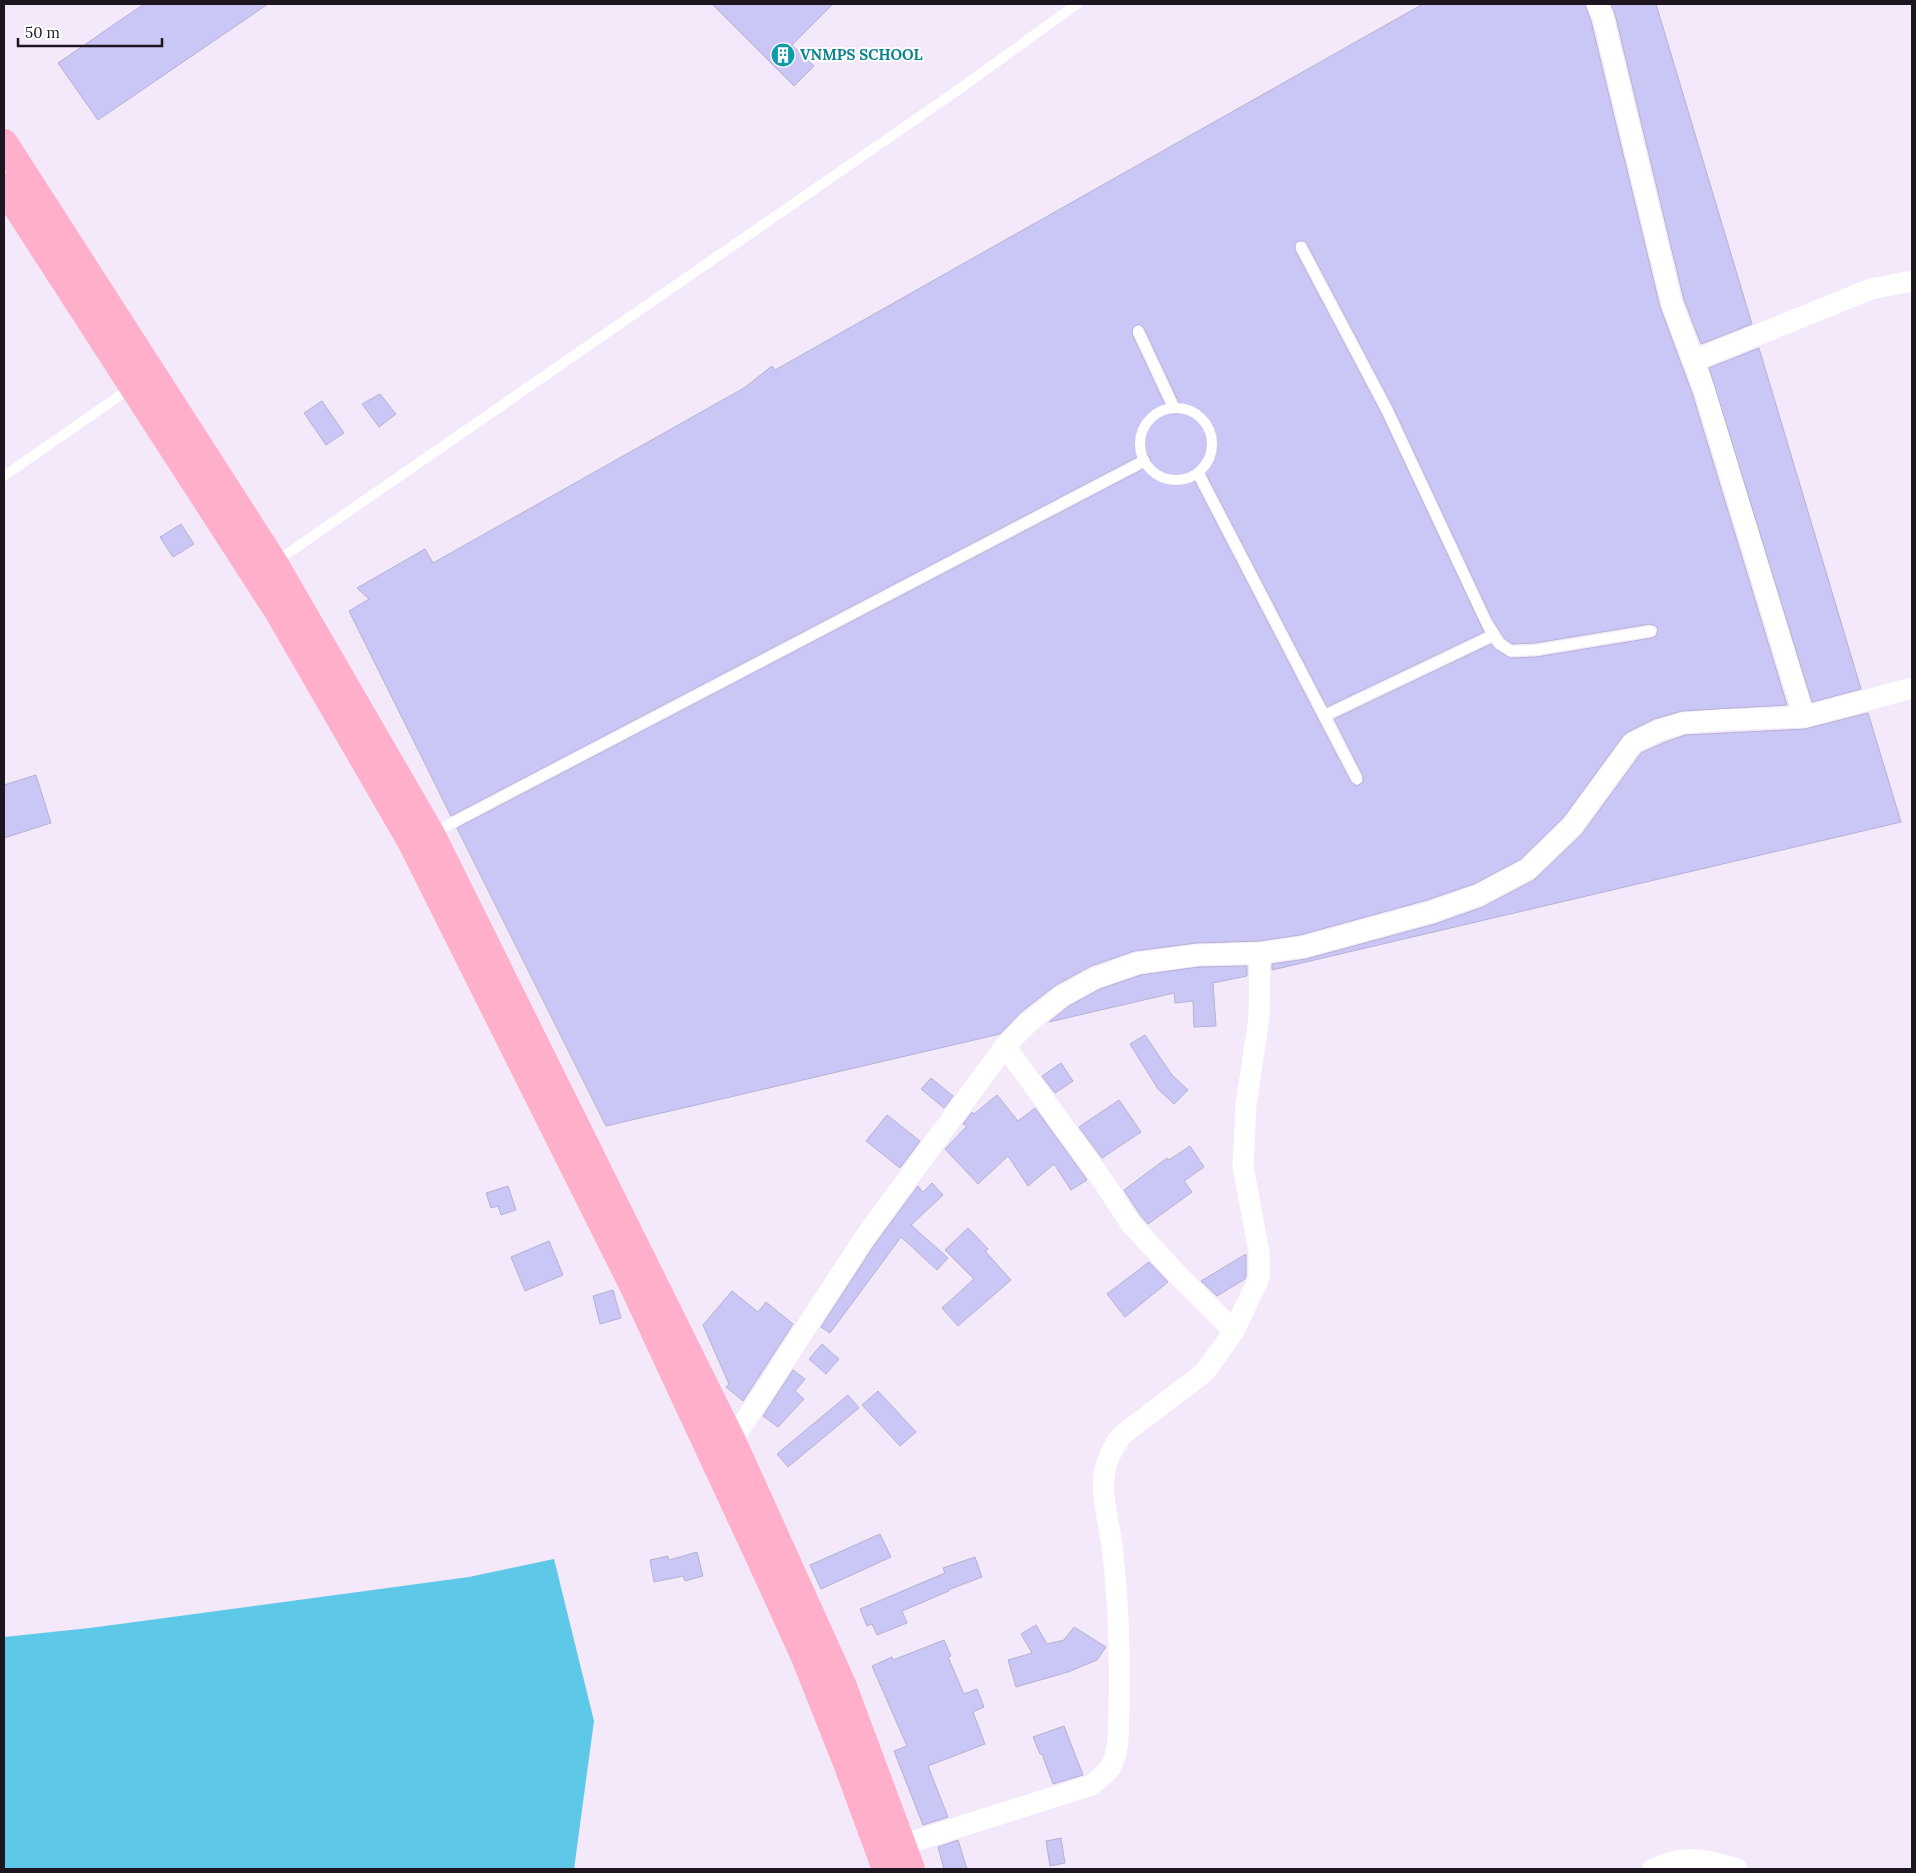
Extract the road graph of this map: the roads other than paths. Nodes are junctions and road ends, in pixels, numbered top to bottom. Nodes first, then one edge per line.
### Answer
1 (1077, 4) edge
2 (1598, 4) edge
3 (4, 143) edge
4 (4, 187) edge
5 (1301, 247) dead end
6 (1912, 281) edge
7 (1138, 332) dead end
8 (1693, 361) junction
9 (133, 387) junction
10 (1174, 408) junction
11 (1144, 461) junction
12 (1198, 474) junction
13 (4, 476) edge
14 (274, 563) junction
15 (1651, 631) dead end
16 (1494, 635) junction
17 (1912, 688) edge
18 (1324, 716) junction
19 (1804, 717) junction
20 (1357, 779) dead end
21 (431, 834) junction
22 (1260, 953) junction
23 (1005, 1046) junction
24 (1234, 1331) junction
25 (729, 1454) junction
26 (906, 1857) edge
27 (1707, 1865) edge
28 (886, 1869) edge
29 (1653, 1869) edge
30 (1737, 1869) edge

1 - 14 lane
2 - 8 street
3 - 14 main road
4 - 9 main road
5 - 16 lane
6 - 8 street
7 - 10 lane
8 - 19 street
9 - 13 lane
9 - 25 main road
10 - 11 lane
10 - 12 lane
11 - 12 lane
11 - 21 lane
12 - 18 lane
14 - 21 main road
15 - 16 lane
16 - 18 lane
17 - 19 street
18 - 20 lane
19 - 22 street
21 - 25 main road
22 - 23 street
22 - 24 street
23 - 24 street
23 - 25 street
24 - 26 street
25 - 26 main road
25 - 28 main road
27 - 29 street
27 - 30 street

